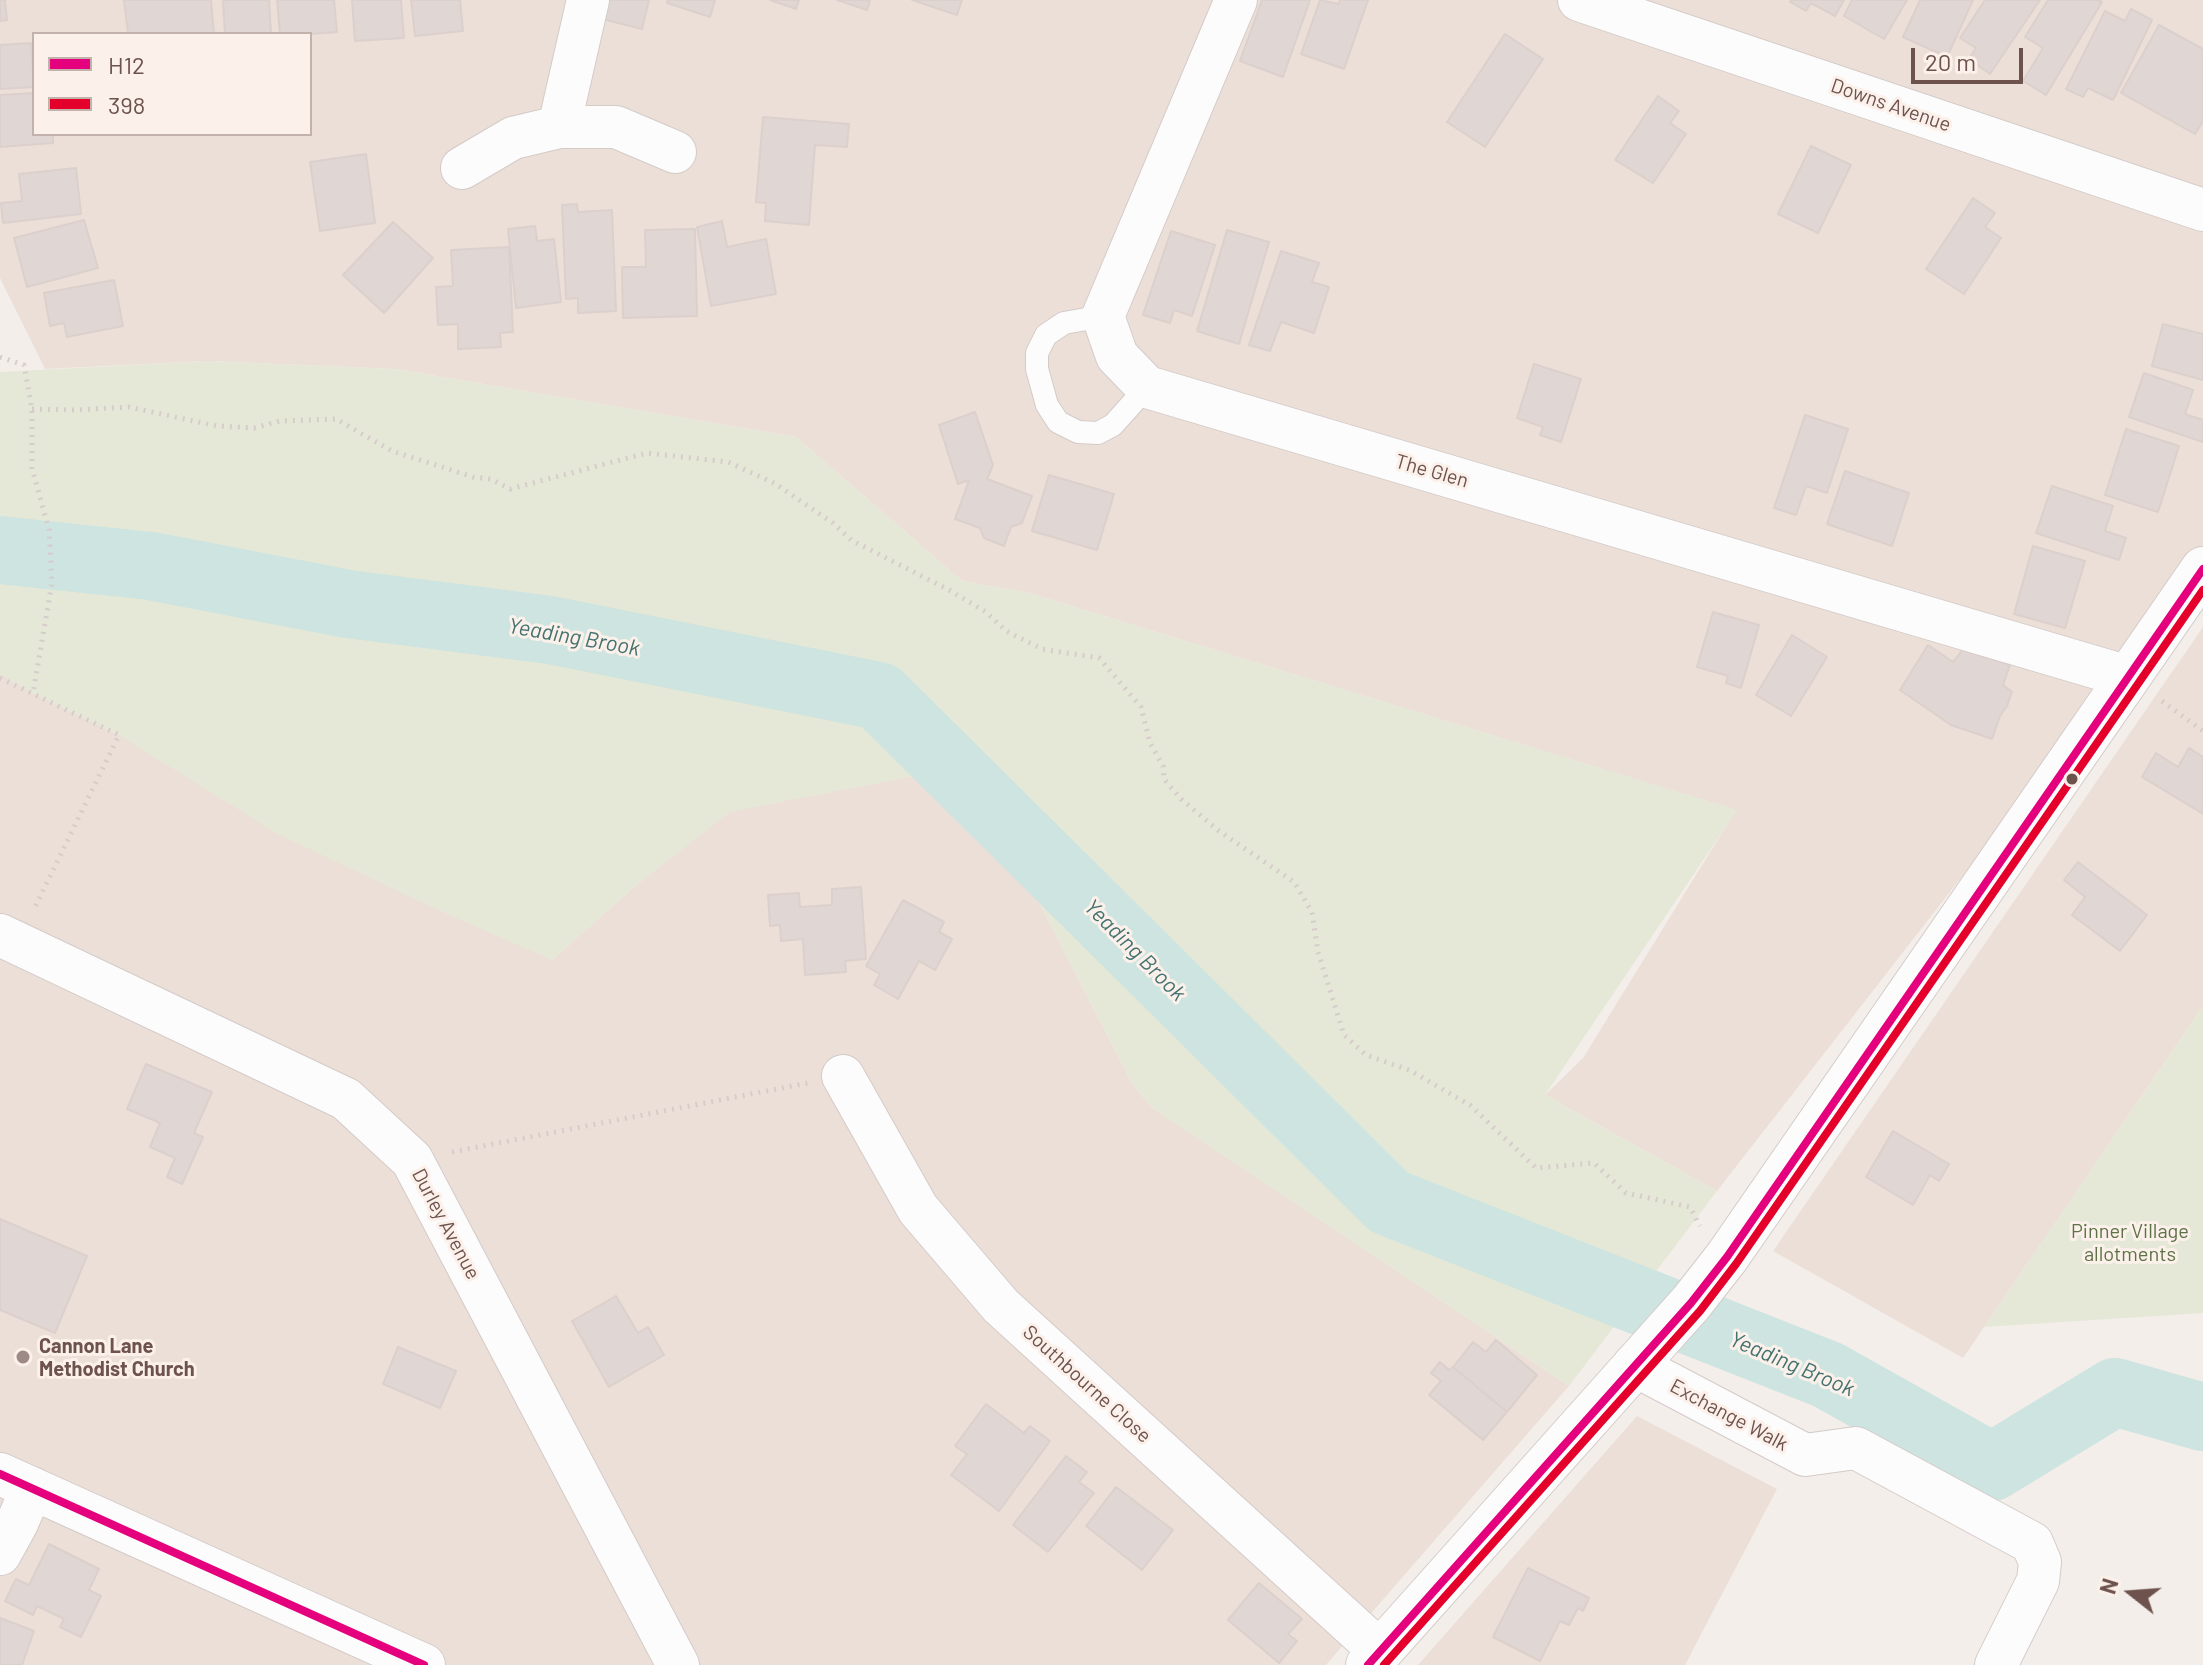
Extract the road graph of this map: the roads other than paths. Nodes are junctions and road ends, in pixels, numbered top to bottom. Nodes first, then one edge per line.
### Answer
1 (588, 0) edge
2 (1236, 0) edge
3 (1579, 0) edge
4 (559, 127) junction
5 (675, 152) dead end
6 (462, 168) dead end
7 (2203, 210) edge
8 (1103, 316) junction
9 (1147, 387) junction
10 (2203, 569) edge
11 (2128, 677) junction
12 (9, 939) edge
13 (843, 1076) road end
14 (1634, 1365) junction
15 (16, 1481) edge
16 (0, 1554) edge
17 (1374, 1658) edge
18 (424, 1665) edge
19 (678, 1665) edge
20 (1996, 1665) edge

1 - 4 street
2 - 8 street
3 - 7 street, Downs Avenue
4 - 5 street
4 - 6 street
8 - 9 street, The Glen
8 - 9 lane
9 - 11 street, The Glen
10 - 11 street
11 - 14 street
12 - 19 street, Durley Avenue
13 - 17 street, Southbourne Close
14 - 17 street
14 - 20 street, Exchange Walk
15 - 16 street
15 - 18 street

